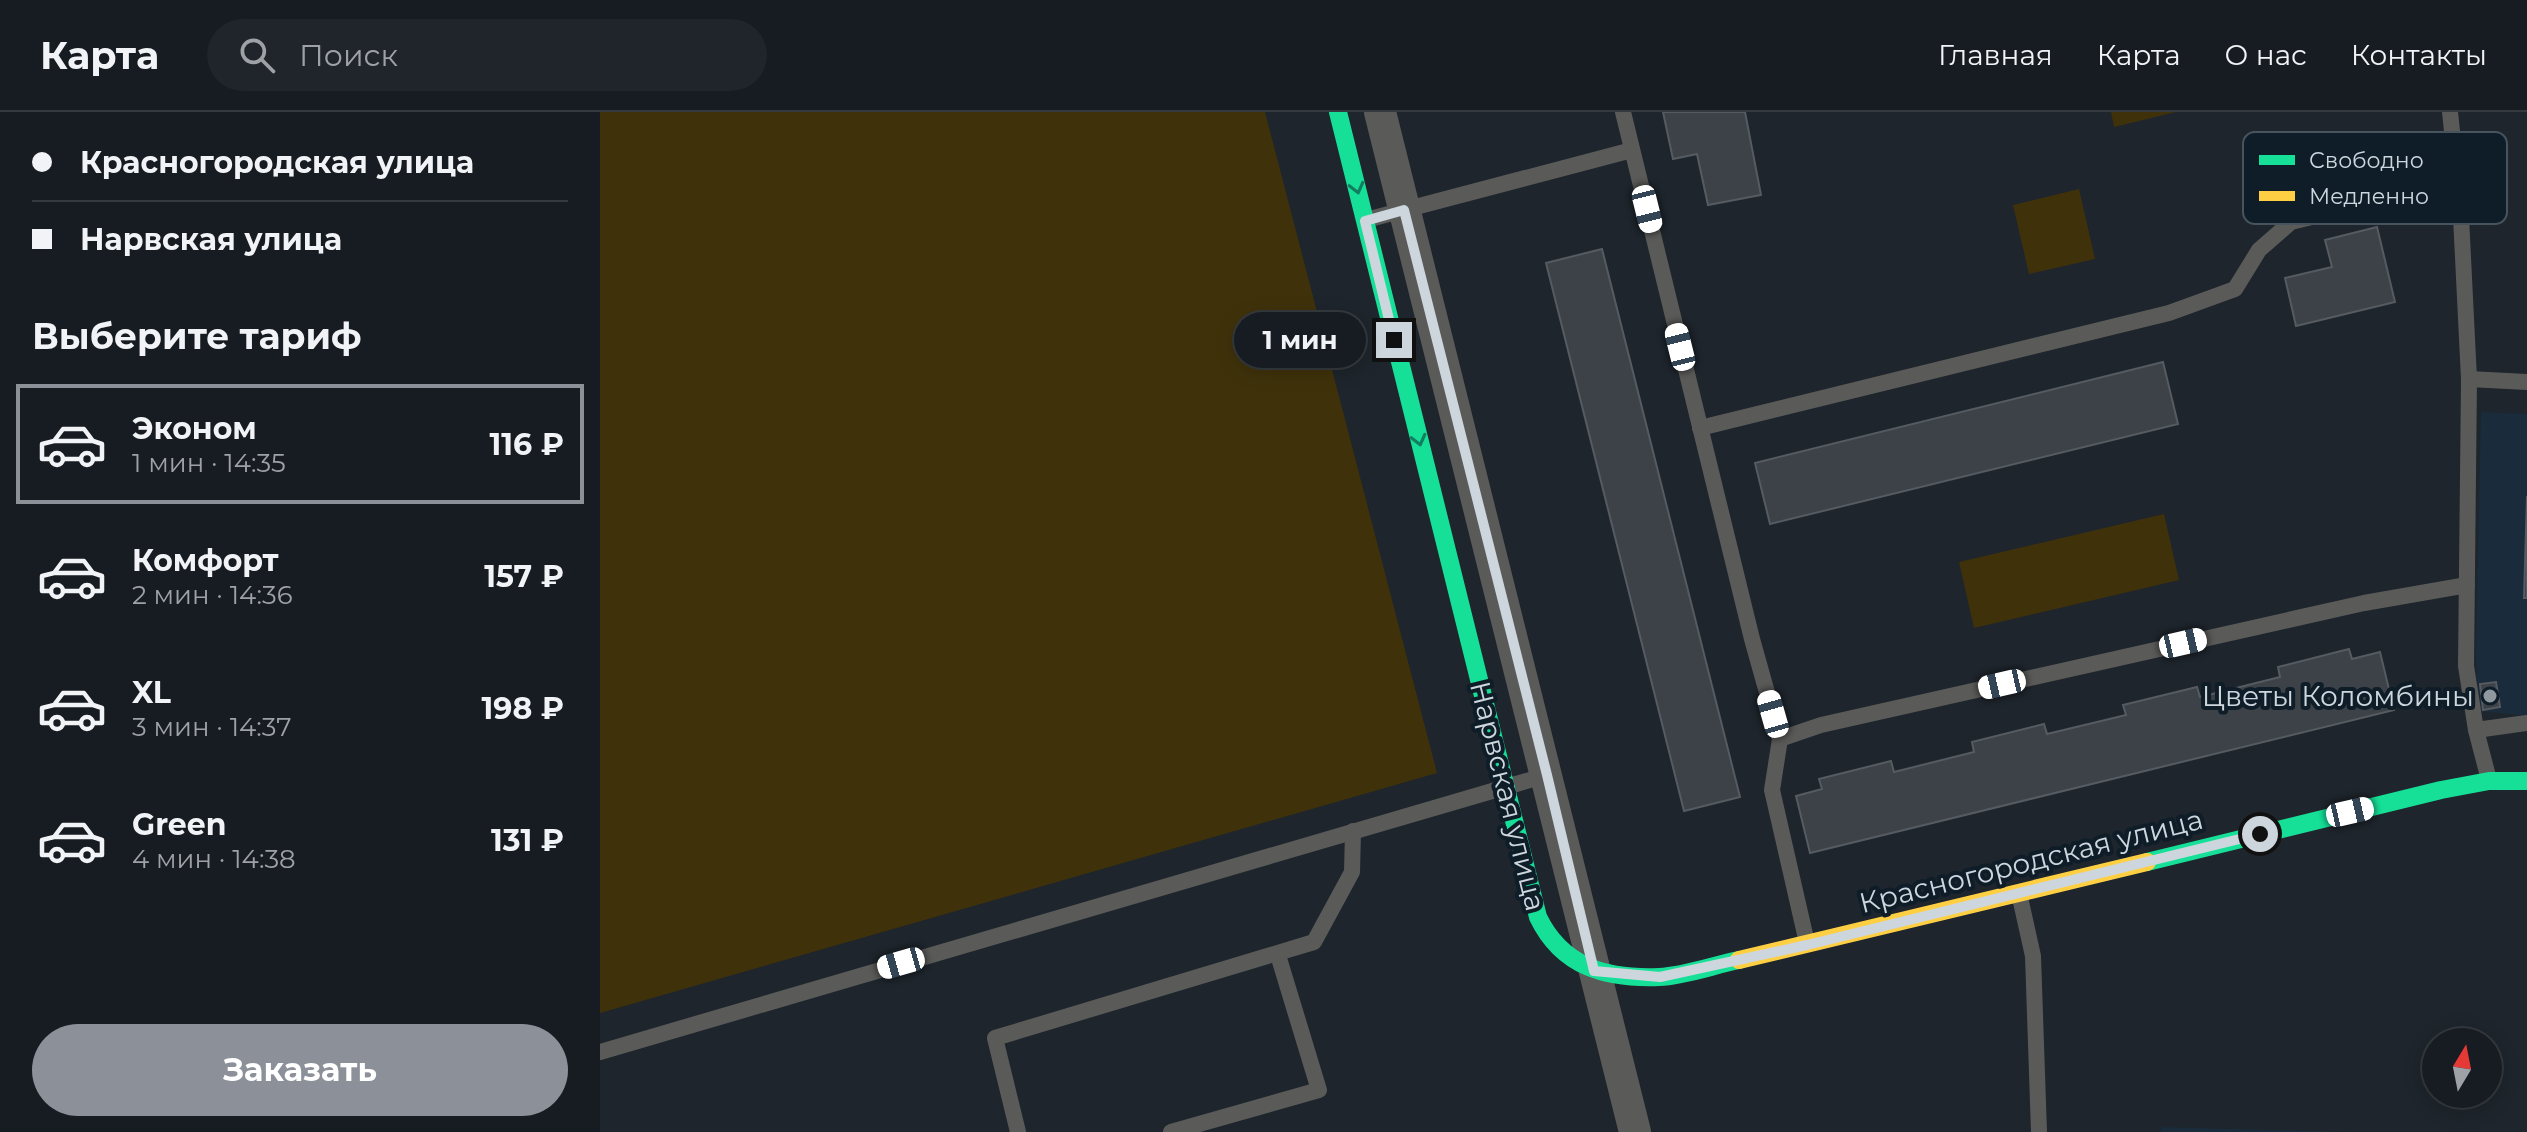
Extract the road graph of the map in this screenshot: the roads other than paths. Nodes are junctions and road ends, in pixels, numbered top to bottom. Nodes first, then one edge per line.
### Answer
1 (1338, 112) edge
2 (1380, 112) edge
3 (1623, 112) edge
4 (2450, 112) edge
5 (2452, 132) edge
6 (1632, 150) junction
7 (1404, 210) junction
8 (1365, 221) junction
9 (2289, 224) edge
10 (2461, 224) edge
11 (2469, 379) junction
12 (2527, 382) edge
13 (1700, 428) junction
14 (2467, 585) junction
15 (2527, 723) edge
16 (2476, 730) junction
17 (1780, 739) junction
18 (1547, 775) junction
19 (2489, 781) junction
20 (2527, 781) edge
21 (1505, 788) junction
22 (1353, 831) junction
23 (2018, 892) junction
24 (1807, 945) junction
25 (1278, 955) junction
26 (1594, 971) junction
27 (600, 1052) edge
28 (1018, 1132) edge
29 (1171, 1132) edge
30 (1635, 1132) edge
31 (2039, 1132) edge

1 -> 8 street, Нарвская улица
2 - 7 street, Нарвская улица
3 - 6 lane
4 - 5 lane
6 - 7 lane
6 - 13 lane
7 - 8 lane
7 - 18 street, Нарвская улица
8 -> 21 street, Нарвская улица
9 - 13 lane
10 - 11 lane
11 - 12 lane
11 - 14 lane
13 - 17 lane
14 - 16 lane
14 - 17 lane
15 - 16 lane
16 - 19 lane
17 - 24 lane
18 - 21 lane
18 - 26 street, Нарвская улица
19 - 20 street, Красногородская улица
19 - 23 street, Красногородская улица
21 - 22 lane
21 - 26 street, Нарвская улица
22 - 25 lane
22 - 27 lane
23 - 24 street, Красногородская улица
23 - 31 lane
24 - 26 street, Красногородская улица
25 - 28 lane
25 - 29 lane
26 - 30 street

